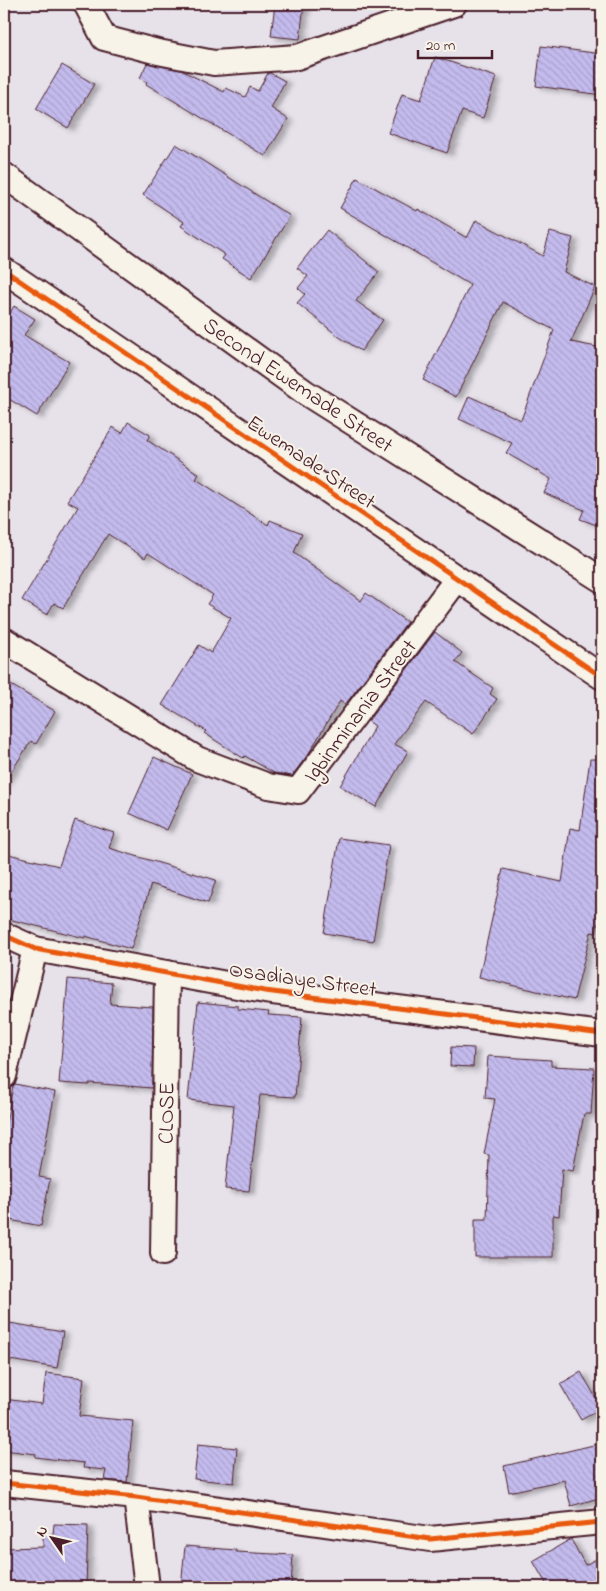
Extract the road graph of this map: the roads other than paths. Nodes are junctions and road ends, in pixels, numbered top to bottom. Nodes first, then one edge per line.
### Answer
1 (86, 4) edge
2 (454, 4) edge
3 (4, 175) edge
4 (4, 270) edge
5 (457, 579) junction
6 (602, 580) edge
7 (4, 640) edge
8 (602, 678) edge
9 (4, 935) edge
10 (35, 949) junction
11 (167, 973) junction
12 (602, 1034) edge
13 (4, 1076) edge
14 (163, 1253) dead end
15 (4, 1483) edge
16 (136, 1497) junction
17 (602, 1522) edge
18 (147, 1587) edge

1 - 2 street
3 - 6 street, Second Ewemade Street
4 - 5 street, Ewemade Street
5 - 7 street, Igbinminania Street
5 - 8 street, Ewemade Street
9 - 10 street, Osadiaye Street
10 - 11 street, Osadiaye Street
10 - 13 street
11 - 12 street, Osadiaye Street
11 - 14 street, CLOSE
15 - 16 street
16 - 17 street
16 - 18 street

